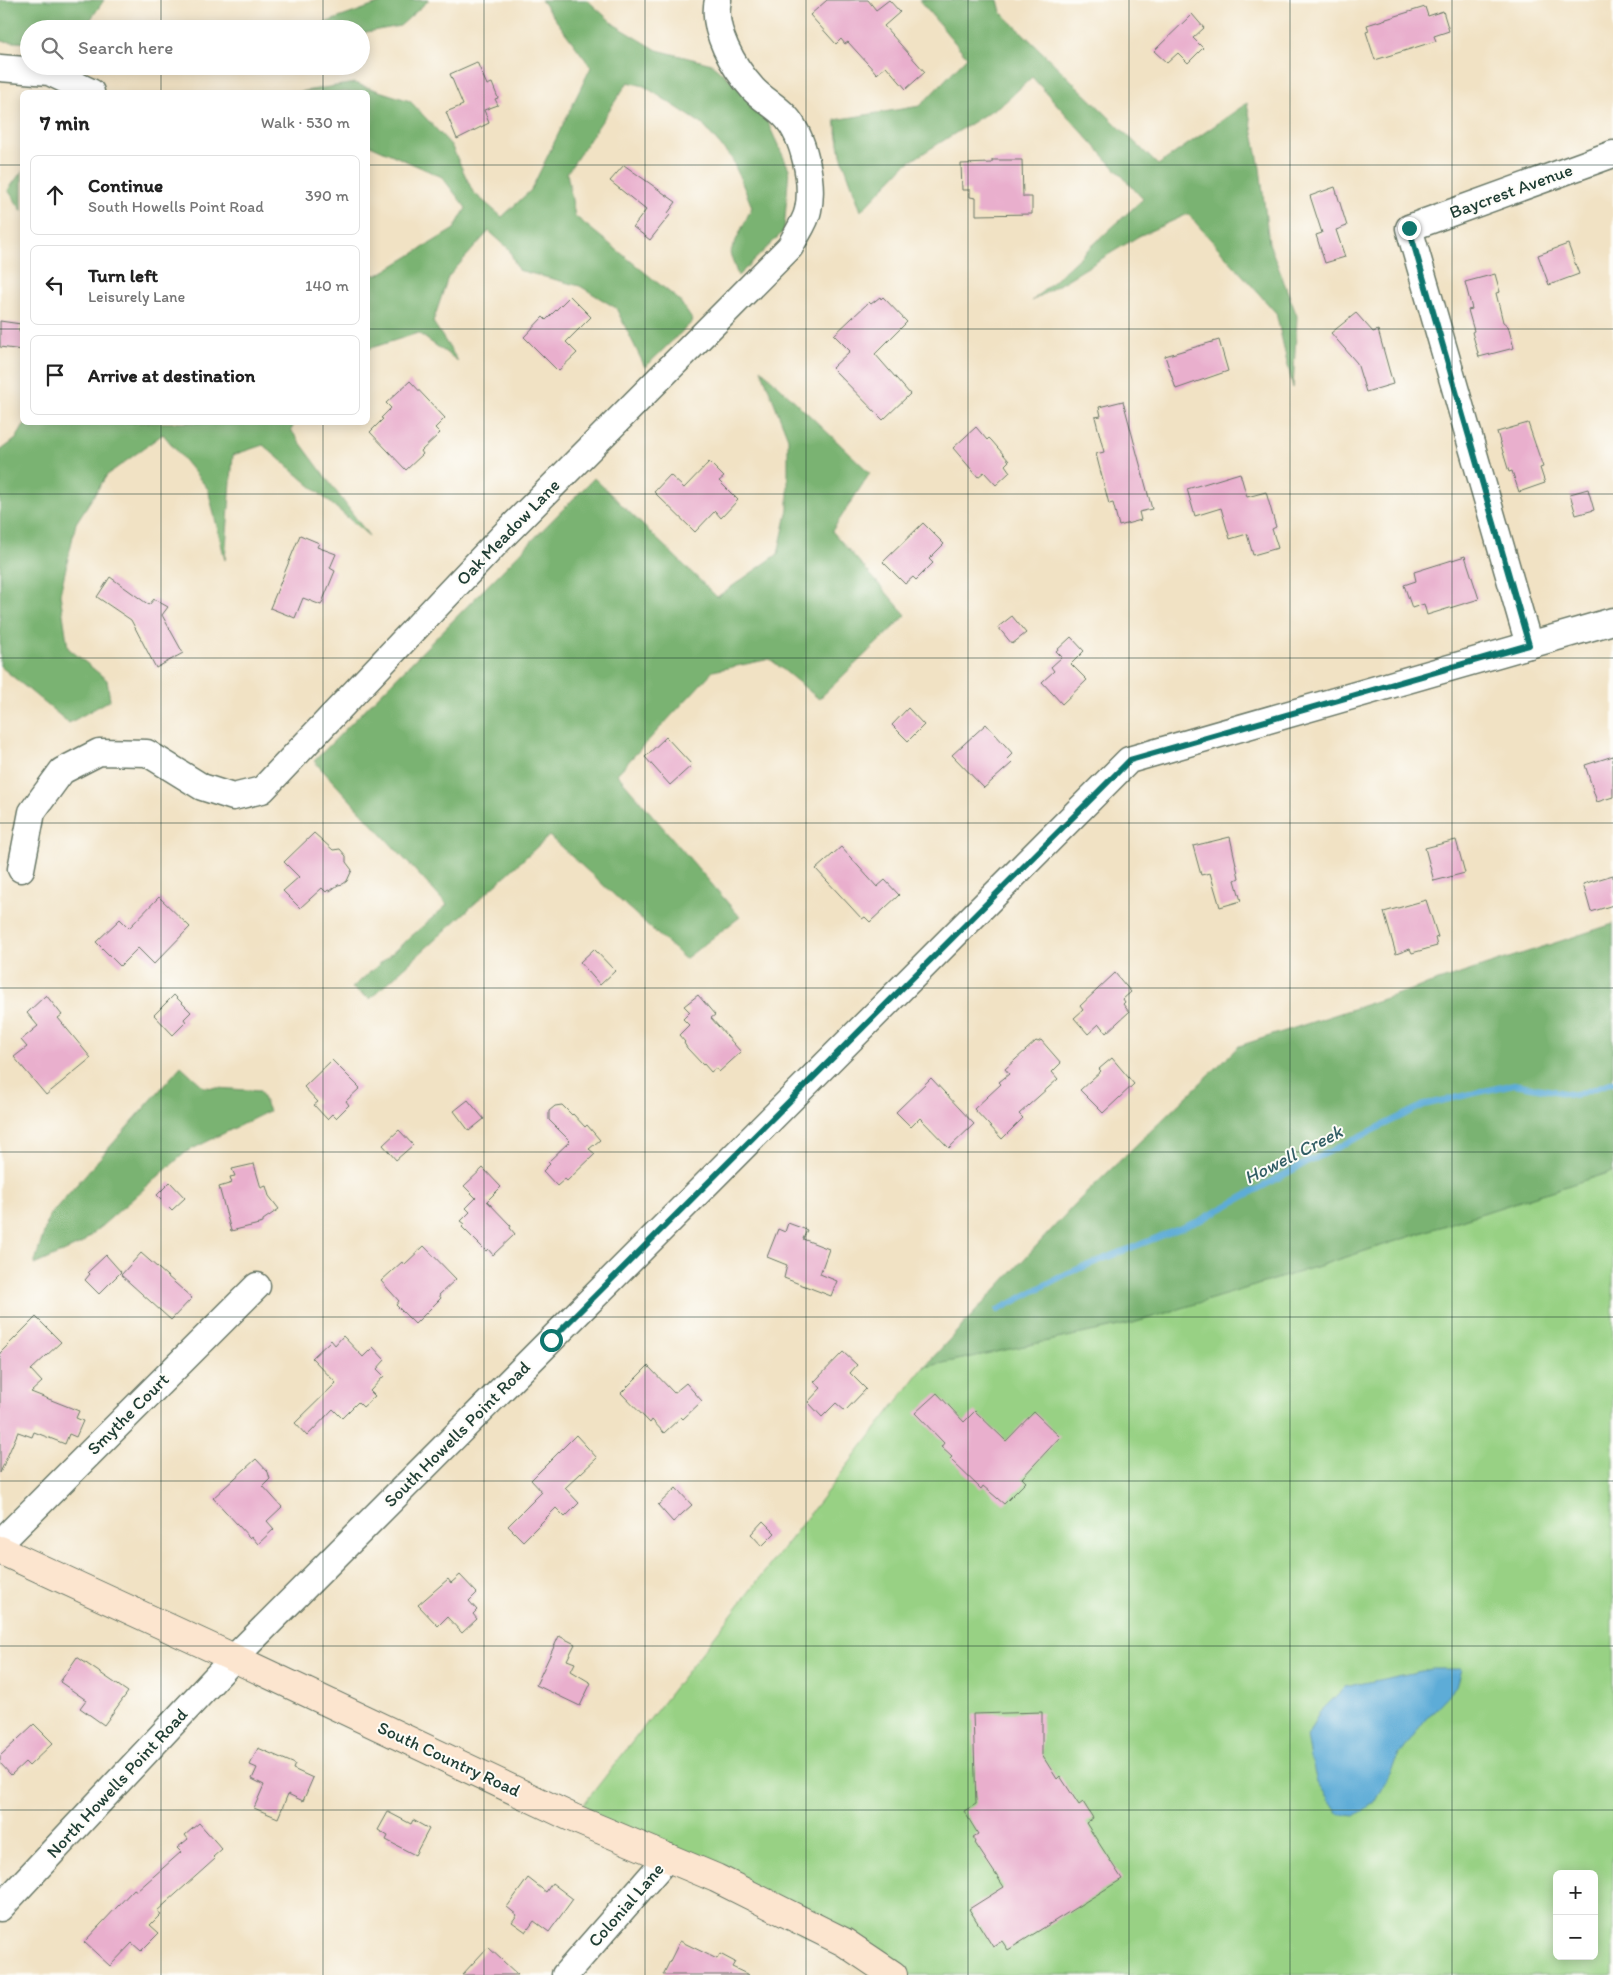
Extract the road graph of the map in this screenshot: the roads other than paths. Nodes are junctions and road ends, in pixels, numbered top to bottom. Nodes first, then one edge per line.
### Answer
1 (718, 0) edge
2 (0, 68) edge
3 (20, 70) edge
4 (55, 75) edge
5 (87, 90) edge
6 (1613, 154) edge
7 (1613, 621) edge
8 (1529, 645) junction
9 (21, 869) dead end
10 (257, 1286) dead end
11 (0, 1543) edge
12 (0, 1550) edge
13 (234, 1658) junction
14 (668, 1857) junction
15 (0, 1908) edge
16 (565, 1975) edge
17 (893, 1975) edge

1 - 9 street, Oak Meadow Lane
2 - 3 street
4 - 5 street
6 - 8 street, Baycrest Avenue
7 - 8 street, South Howells Point Road
8 - 13 street, South Howells Point Road
10 - 11 street, Smythe Court
12 - 13 main road, South Country Road
13 - 14 main road, South Country Road
13 - 15 street, North Howells Point Road
14 - 16 street, Colonial Lane
14 - 17 main road, South Country Road

